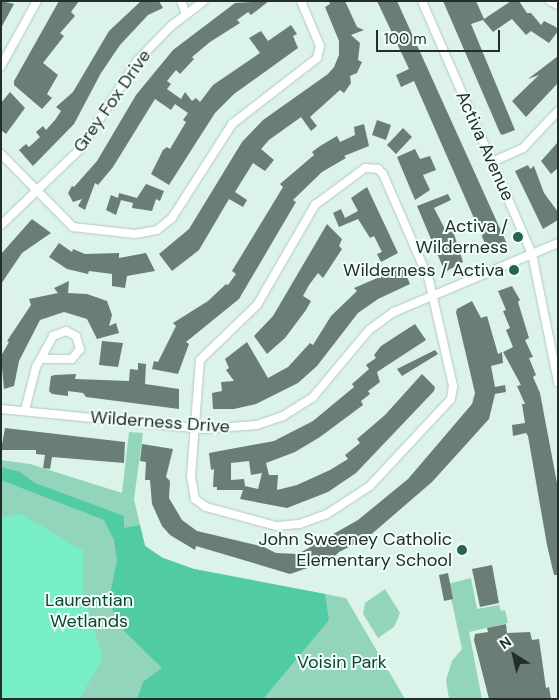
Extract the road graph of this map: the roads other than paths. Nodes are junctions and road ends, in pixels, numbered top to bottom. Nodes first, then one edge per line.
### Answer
1 (37, 1) edge
2 (181, 1) edge
3 (204, 1) edge
4 (301, 1) edge
5 (422, 1) edge
6 (550, 1) edge
7 (558, 5) edge
8 (186, 14) junction
9 (1, 66) edge
10 (558, 111) edge
11 (1, 154) edge
12 (492, 162) junction
13 (34, 190) junction
14 (1, 225) edge
15 (558, 243) edge
16 (532, 254) junction
17 (434, 295) junction
18 (42, 359) junction
19 (558, 382) edge
20 (1, 409) edge
21 (26, 410) junction
22 (195, 428) junction

1 - 9 street
2 - 8 street
3 - 8 street, Grey Fox Drive
4 - 13 street
5 - 12 street, Activa Avenue
6 - 7 street
8 - 13 street, Grey Fox Drive
10 - 12 street
11 - 13 street
12 - 16 street, Activa Avenue
13 - 14 street, Grey Fox Drive
15 - 16 street, Wilderness Drive
16 - 17 street, Wilderness Drive
16 - 19 street, Activa Avenue
17 - 22 street, Wilderness Drive
17 - 22 street
17 - 22 street
18 - 18 street
18 - 21 street
20 - 21 street, Wilderness Drive
21 - 22 street, Wilderness Drive

